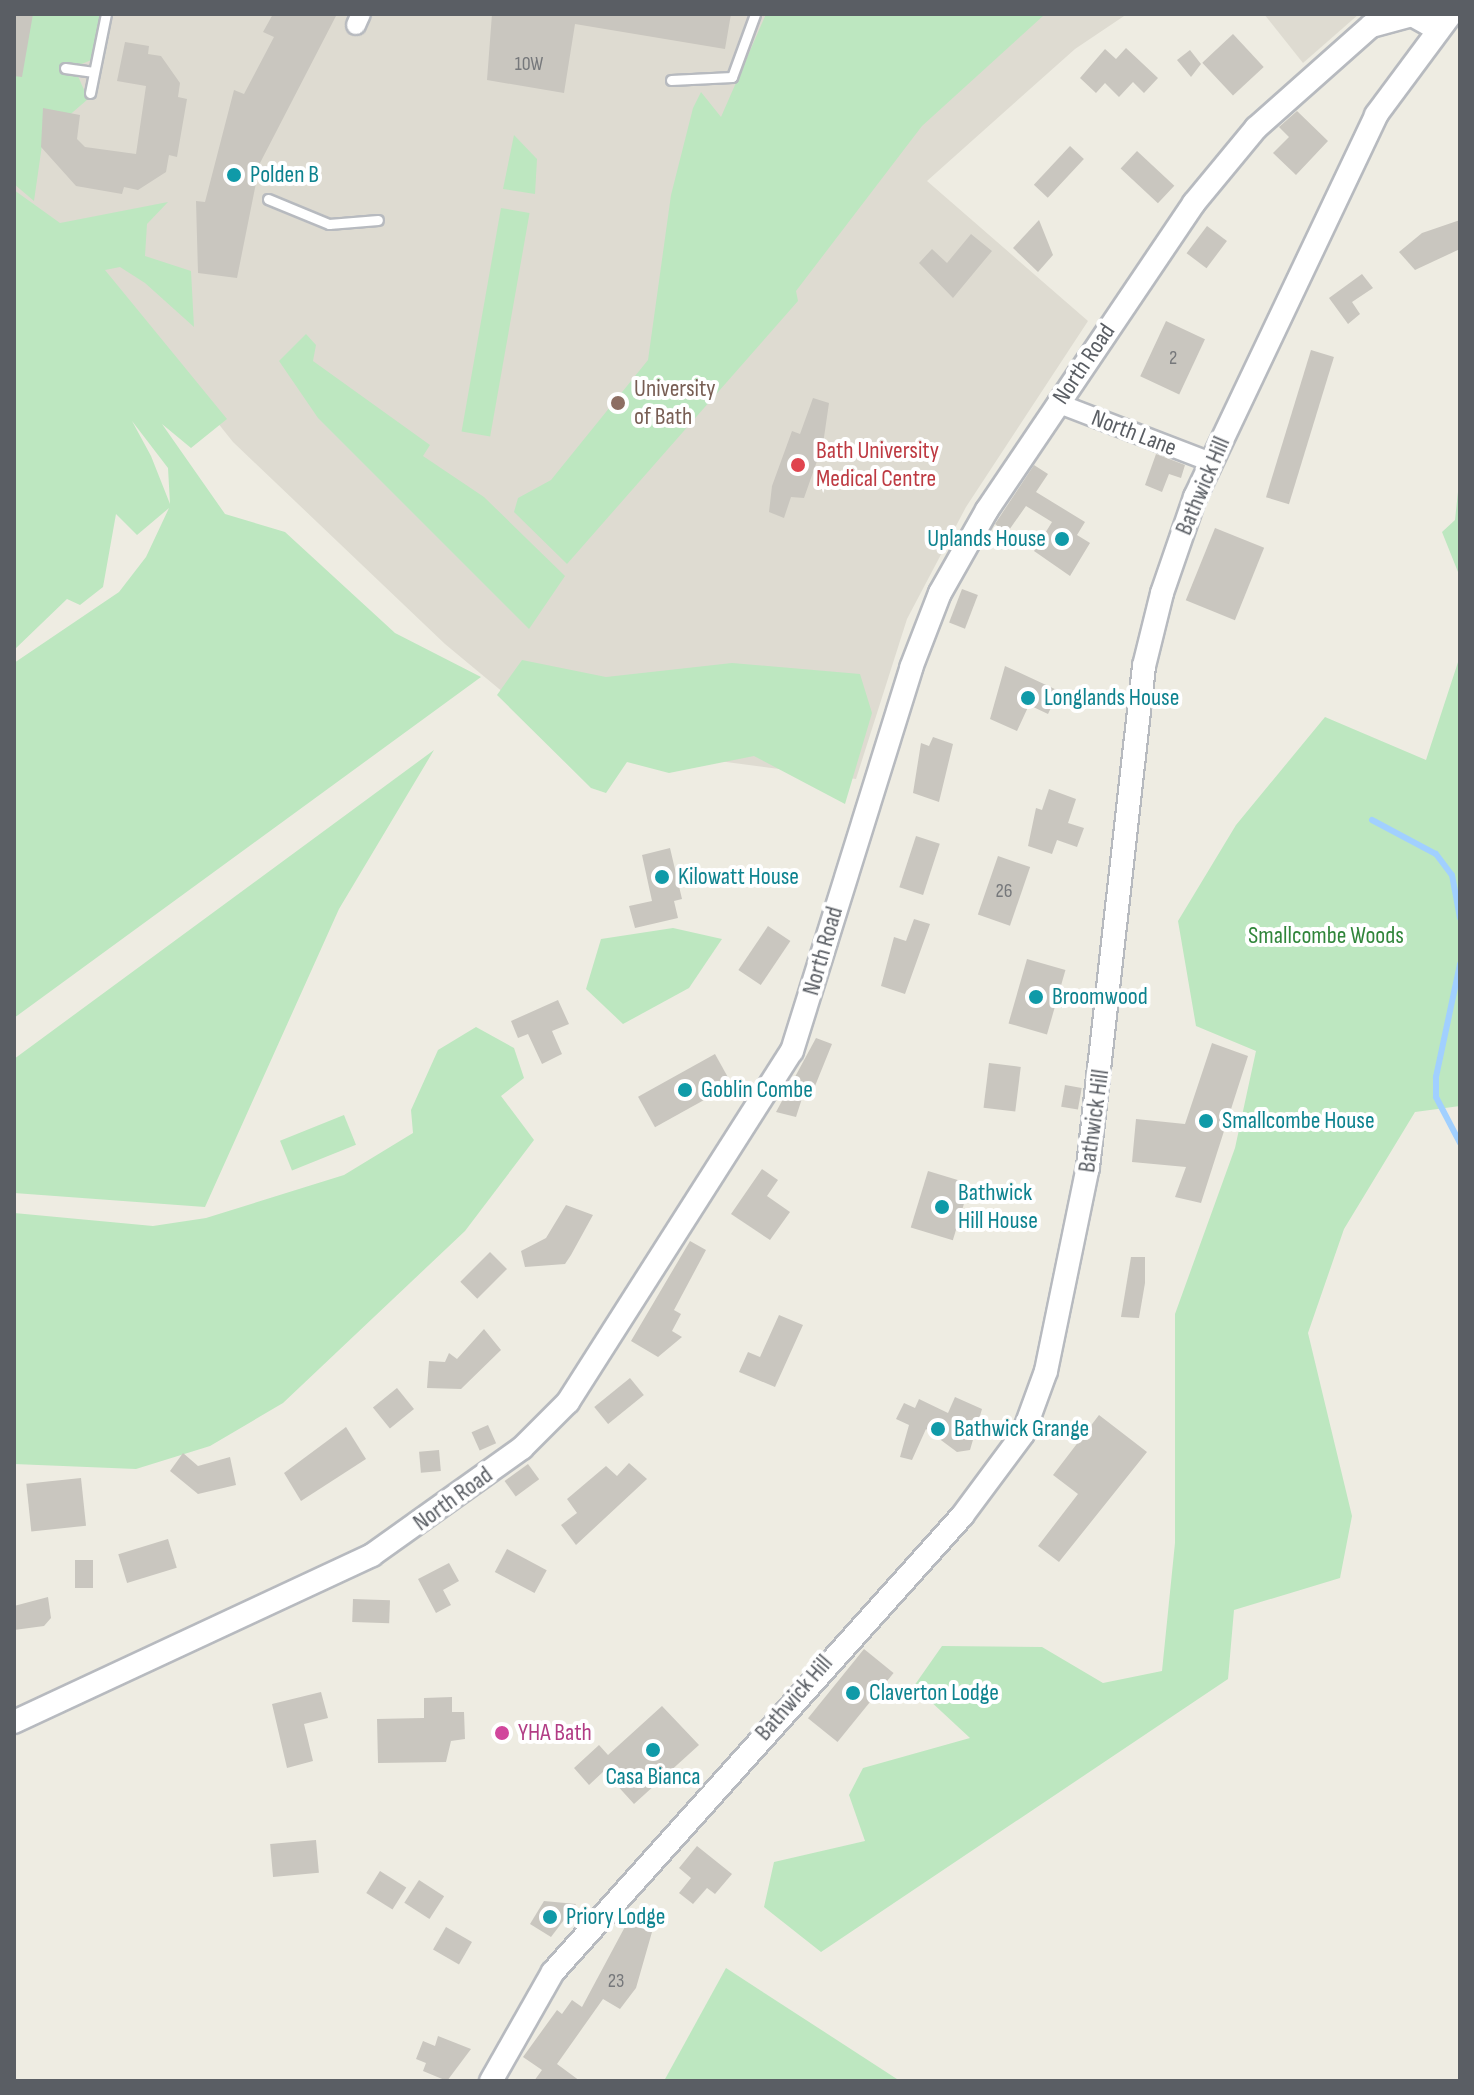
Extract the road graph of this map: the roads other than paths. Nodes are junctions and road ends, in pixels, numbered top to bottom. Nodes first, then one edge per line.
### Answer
1 (106, 14) edge
2 (755, 14) edge
3 (1444, 21) edge
4 (65, 68) dead end
5 (94, 72) junction
6 (671, 80) dead end
7 (90, 93) dead end
8 (268, 199) dead end
9 (378, 220) dead end
10 (1057, 403) junction
11 (1211, 462) junction
12 (14, 1722) edge
13 (491, 2081) edge

1 - 5 lane
2 - 6 lane
3 - 10 street, North Road
3 - 11 street, Bathwick Hill
4 - 5 lane
5 - 7 lane
8 - 9 lane
10 - 11 street, North Lane
10 - 12 street, North Road
11 - 13 street, Bathwick Hill

